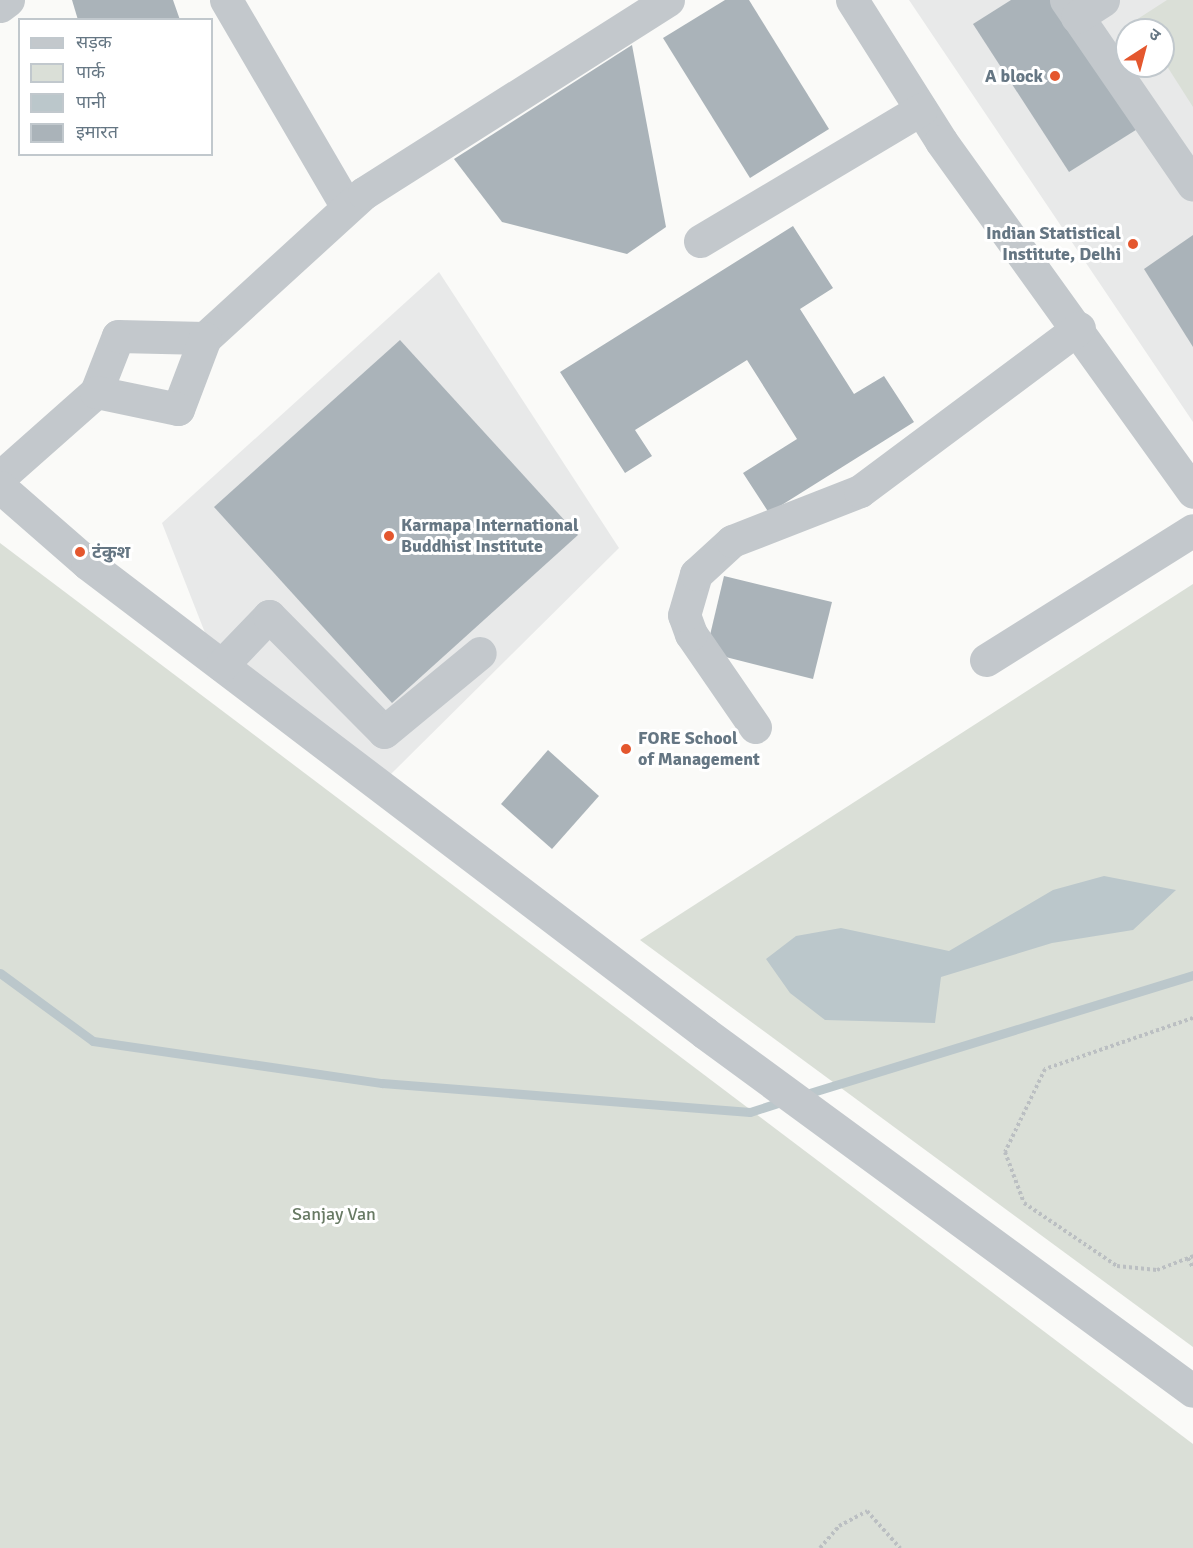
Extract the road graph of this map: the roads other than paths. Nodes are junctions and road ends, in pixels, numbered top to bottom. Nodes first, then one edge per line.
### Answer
1 (8, 0) edge
2 (226, 0) edge
3 (668, 0) edge
4 (852, 0) edge
5 (0, 6) edge
6 (1082, 6) edge
7 (921, 109) junction
8 (1193, 185) edge
9 (346, 207) junction
10 (700, 241) dead end
11 (1079, 328) junction
12 (205, 338) junction
13 (96, 392) junction
14 (0, 477) edge
15 (0, 487) edge
16 (1193, 492) edge
17 (1193, 530) edge
18 (480, 653) dead end
19 (986, 660) dead end
20 (222, 665) junction
21 (755, 728) dead end
22 (1193, 1391) edge

1 - 5 street
2 - 9 street
3 - 9 street
4 - 7 street
6 - 8 street
7 - 10 street
7 - 11 street
9 - 12 street
11 - 16 street
11 - 21 street
12 - 13 street
12 - 13 street
13 - 14 street
15 - 20 street
17 - 19 street
18 - 20 street
20 - 22 street

